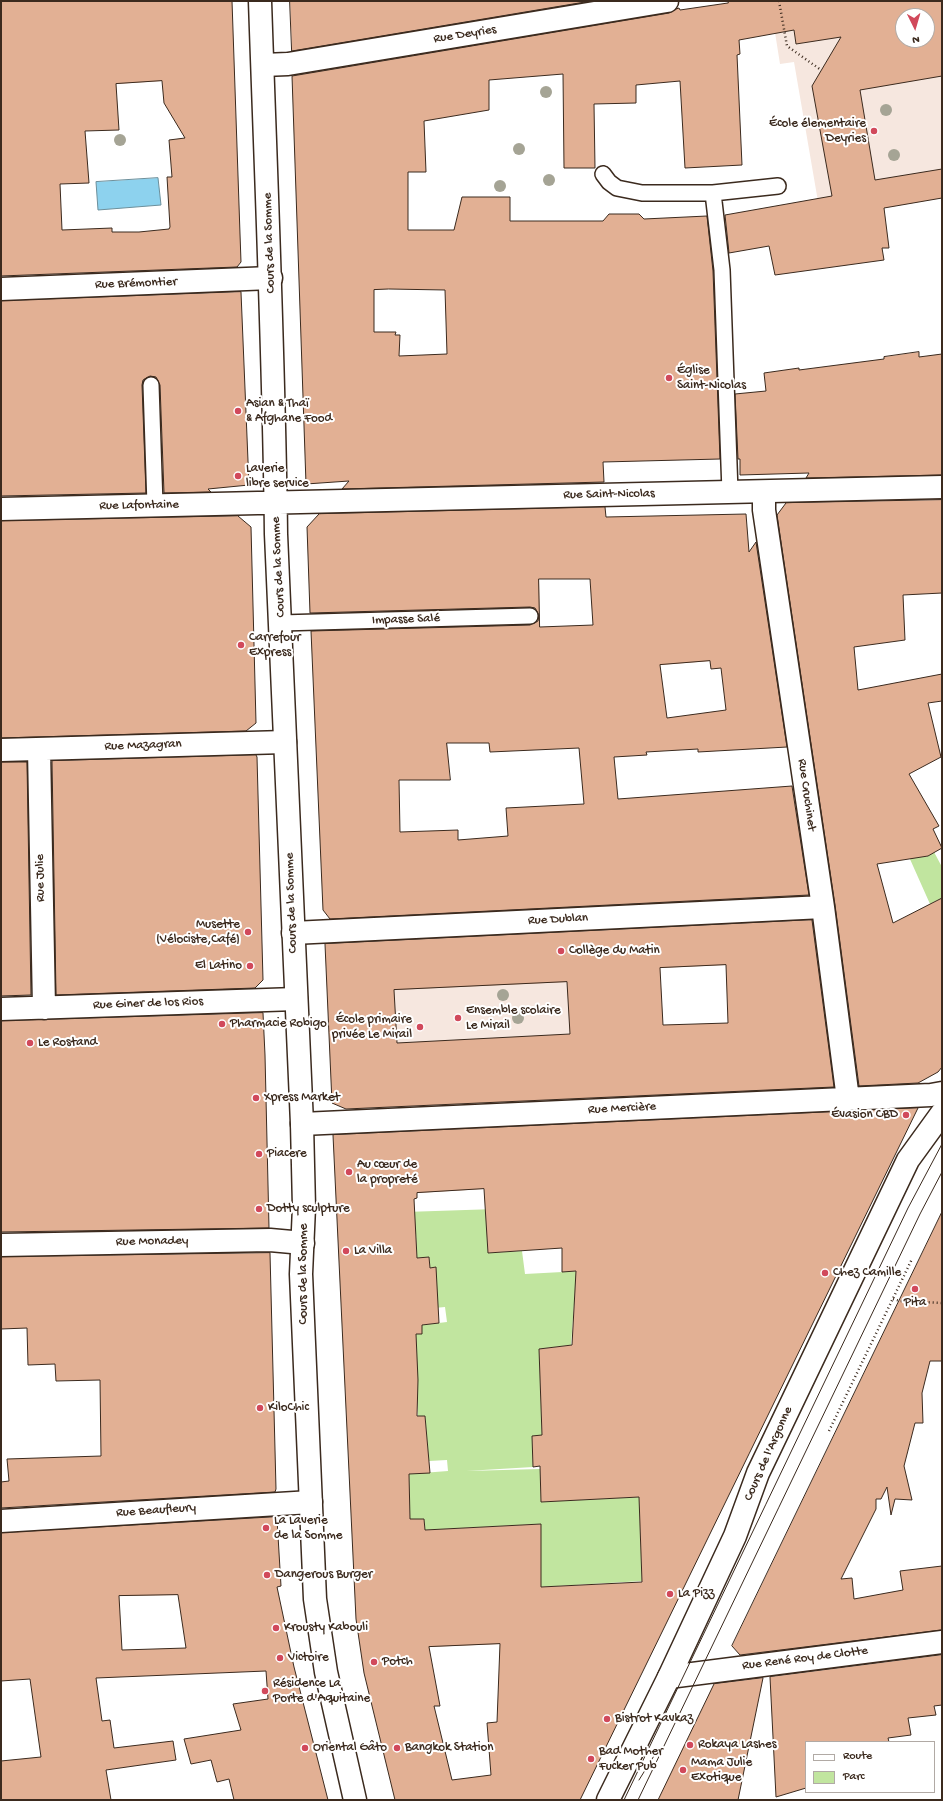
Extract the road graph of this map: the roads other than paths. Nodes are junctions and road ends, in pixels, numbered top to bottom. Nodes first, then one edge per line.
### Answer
1 (260, 1) edge
2 (667, 1) edge
3 (262, 65) junction
4 (603, 174) dead end
5 (778, 186) dead end
6 (713, 193) junction
7 (271, 278) junction
8 (1, 289) edge
9 (151, 385) dead end
10 (942, 487) edge
11 (730, 492) junction
12 (764, 492) junction
13 (276, 503) junction
14 (155, 505) junction
15 (1, 509) edge
16 (530, 616) dead end
17 (281, 623) junction
18 (286, 742) junction
19 (39, 749) junction
20 (1, 750) edge
21 (823, 907) junction
22 (293, 933) junction
23 (296, 998) junction
24 (44, 1008) junction
25 (1, 1009) edge
26 (942, 1093) edge
27 (848, 1099) junction
28 (942, 1114) edge
29 (302, 1124) junction
30 (303, 1243) junction
31 (1, 1244) edge
32 (311, 1502) junction
33 (1, 1521) edge
34 (942, 1642) edge
35 (669, 1677) junction
36 (355, 1800) edge
37 (608, 1800) edge

1 - 3 street, Cours de la Somme
2 - 3 street, Rue Deyries
3 - 7 street, Cours de la Somme
4 - 6 lane
5 - 6 lane
6 - 11 lane
7 - 8 street, Rue Brémontier
7 - 13 street, Cours de la Somme
9 - 14 lane
10 - 12 street, Rue Saint-Nicolas
11 - 12 street, Rue Saint-Nicolas
11 - 13 street, Rue Saint-Nicolas
12 - 21 street, Rue Cruchinet
13 - 14 street, Rue Lafontaine
13 - 17 street, Cours de la Somme
14 - 15 street, Rue Lafontaine
16 - 17 lane, Impasse Salé
17 - 18 street, Cours de la Somme
18 - 19 street, Rue Mazagran
18 - 22 street, Cours de la Somme
19 - 20 street, Rue Mazagran
19 - 24 street, Rue Julie
21 - 22 street, Rue Dublan
21 - 27 street, Rue Cruchinet
22 - 23 street, Cours de la Somme
23 - 24 street, Rue Giner de los Rios
23 - 29 street, Cours de la Somme
24 - 25 street, Rue Giner de los Rios
26 - 27 street, Rue Mercière
27 - 29 street, Rue Mercière
28 - 35 street, Cours de l'Argonne
29 - 30 street, Cours de la Somme
30 - 31 street, Rue Monadey
30 - 32 street, Cours de la Somme
32 - 33 street, Rue Beaufleury
32 - 36 street, Cours de la Somme
34 - 35 street, Rue René Roy de Clotte
35 - 37 street, Cours de l'Argonne

